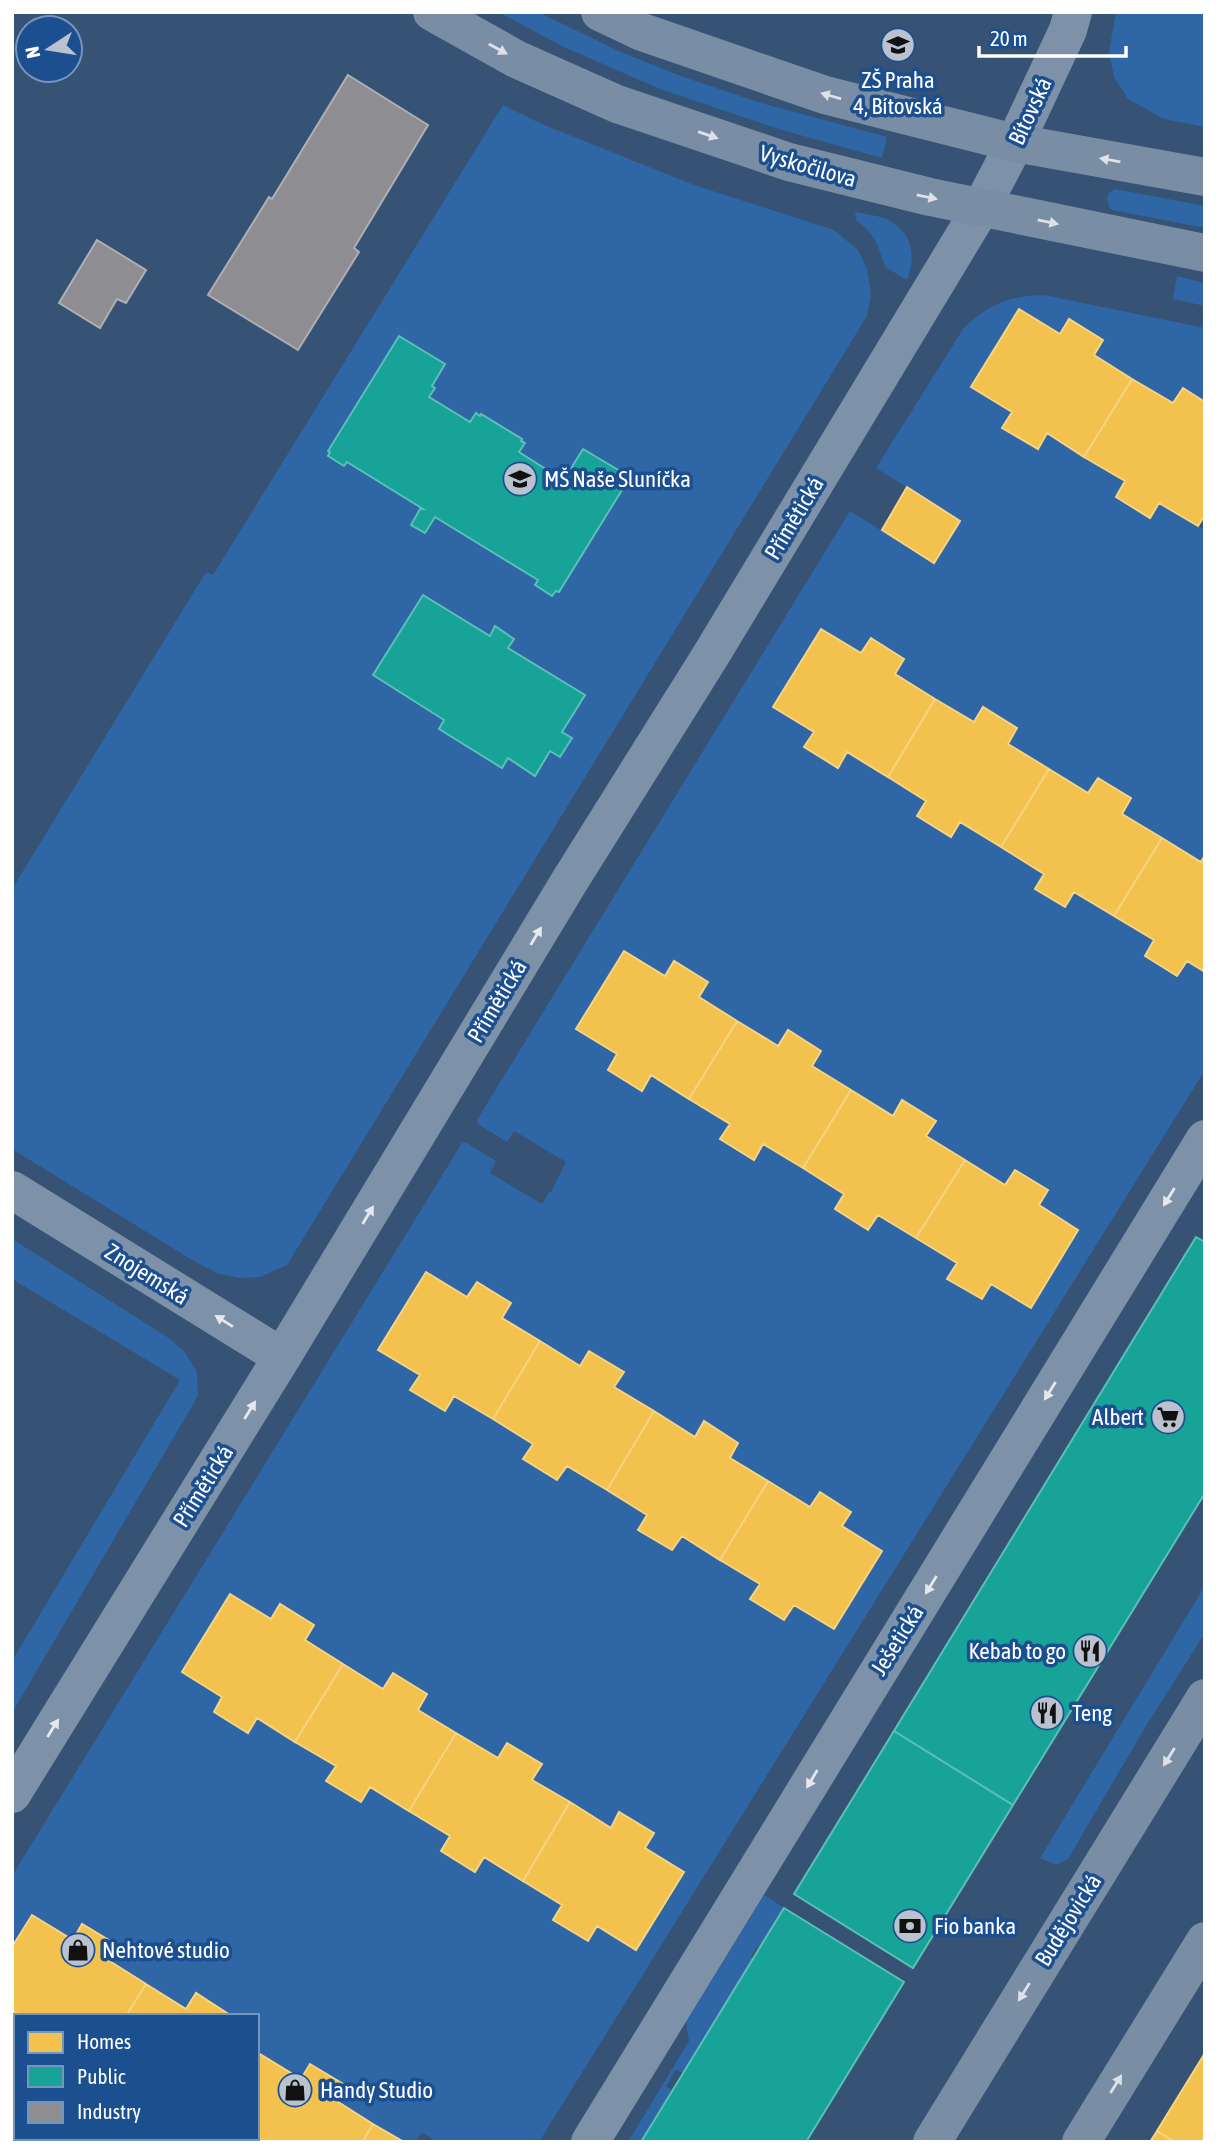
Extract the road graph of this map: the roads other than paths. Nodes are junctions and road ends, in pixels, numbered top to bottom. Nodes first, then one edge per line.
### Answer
1 (432, 12) edge
2 (600, 12) edge
3 (1073, 12) edge
4 (1015, 143) junction
5 (1205, 177) edge
6 (981, 208) junction
7 (1205, 253) edge
8 (1205, 1139) edge
9 (12, 1190) edge
10 (282, 1357) junction
11 (1205, 1698) edge
12 (15, 1790) edge
13 (1205, 1941) edge
14 (590, 2142) edge
15 (932, 2142) edge
16 (1080, 2142) edge

1 -> 6 street, Vyskočilova
4 -> 2 street
3 - 4 street, Bítovská
5 -> 4 street
4 - 6 street, Bítovská
6 -> 7 street, Vyskočilova
10 -> 6 street, Přímětická
8 -> 14 street, Ješetická
10 -> 9 street, Znojemská
12 -> 10 street, Přímětická
11 -> 15 street, Budějovická
16 -> 13 street

